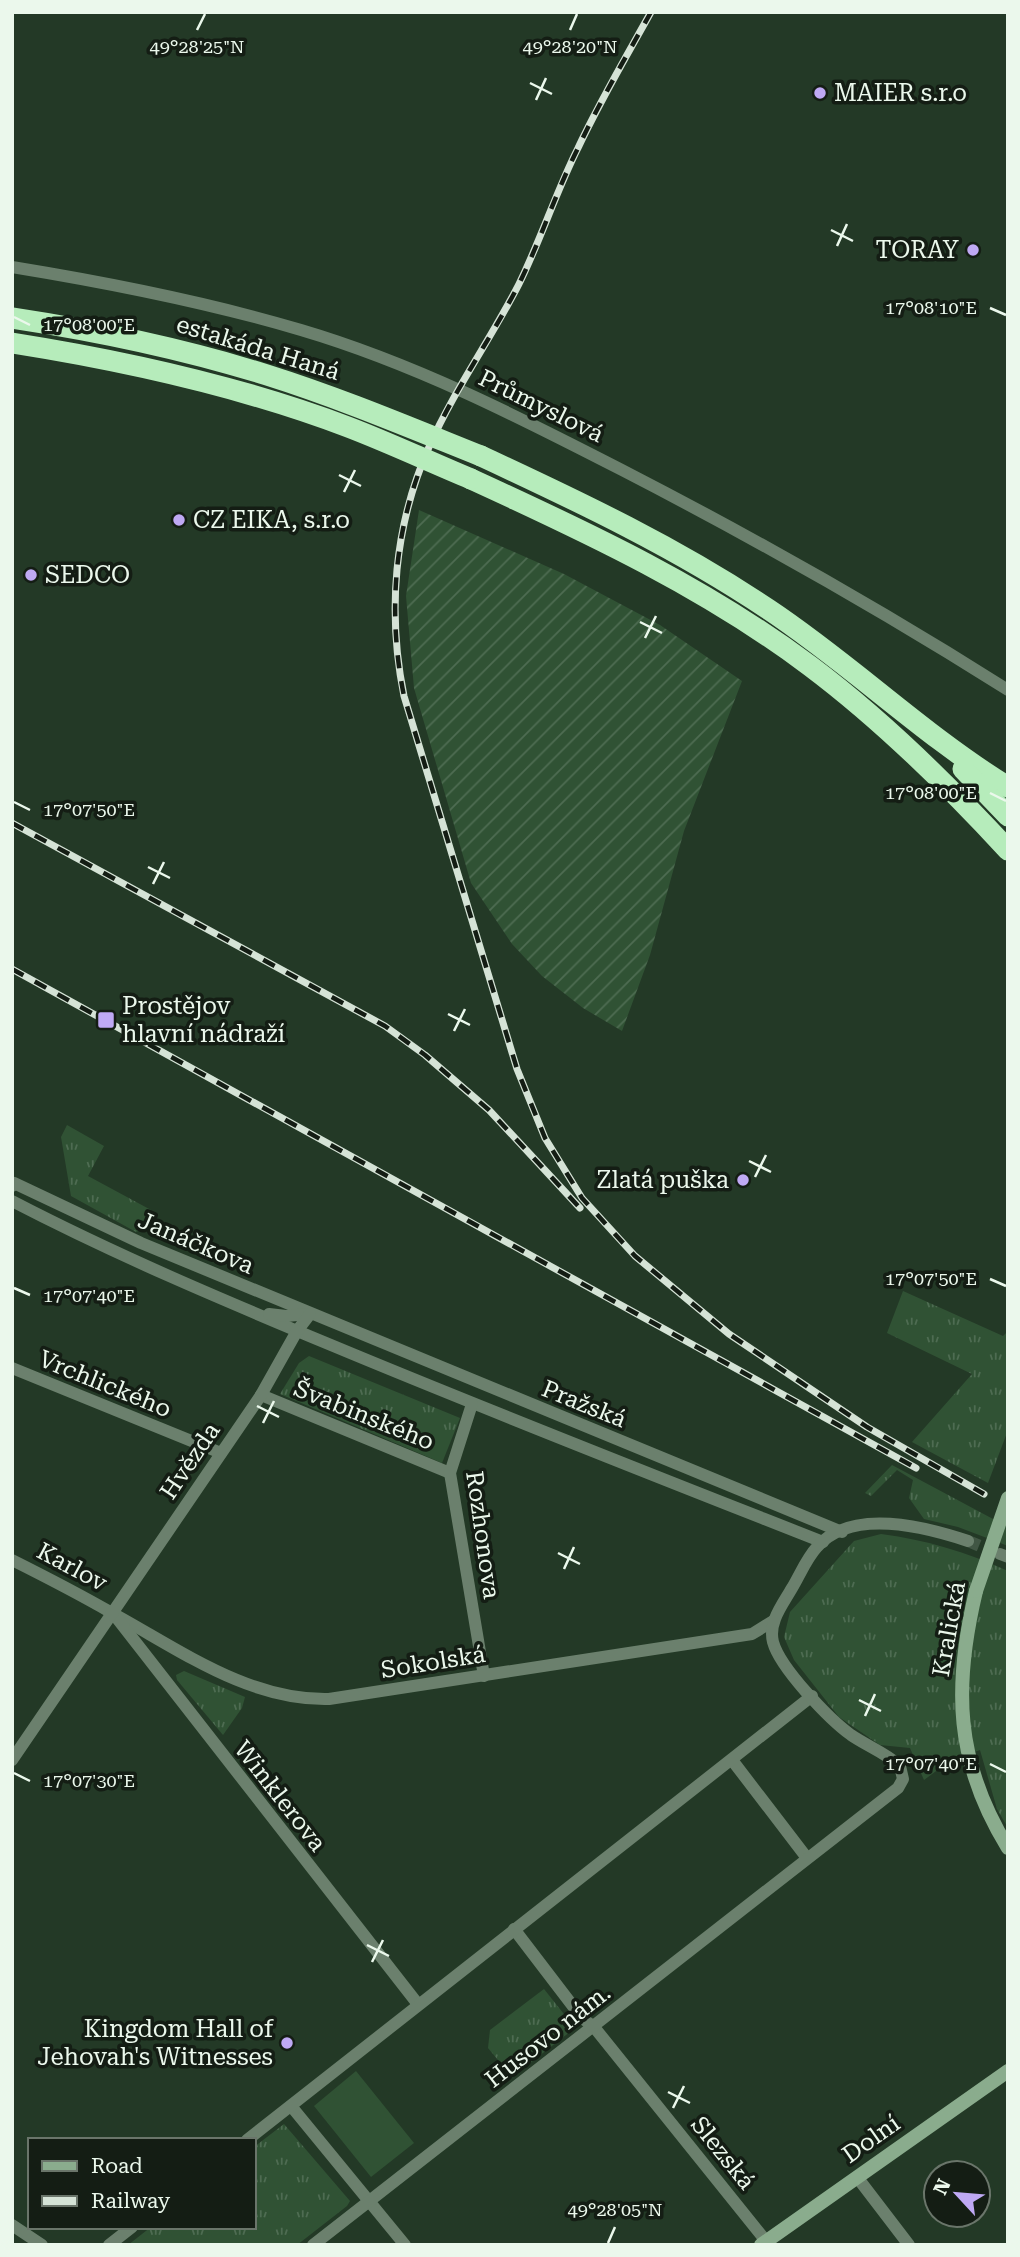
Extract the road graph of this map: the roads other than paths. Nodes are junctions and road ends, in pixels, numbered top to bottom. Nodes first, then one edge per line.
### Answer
1 (12, 267) edge
2 (12, 318) edge
3 (12, 343) edge
4 (1008, 690) edge
5 (898, 707) junction
6 (1008, 787) edge
7 (1008, 816) edge
8 (1008, 850) edge
9 (13, 1184) edge
10 (12, 1202) edge
11 (141, 1243) junction
12 (134, 1262) junction
13 (248, 1310) junction
14 (310, 1314) junction
15 (297, 1331) junction
16 (12, 1368) edge
17 (261, 1395) junction
18 (472, 1404) junction
19 (221, 1453) junction
20 (450, 1473) junction
21 (1008, 1498) edge
22 (842, 1532) junction
23 (968, 1541) tunnel mouth
24 (823, 1542) junction
25 (12, 1560) edge
26 (112, 1612) junction
27 (773, 1621) junction
28 (484, 1676) junction
29 (812, 1696) junction
30 (12, 1760) edge
31 (732, 1760) junction
32 (1008, 1847) edge
33 (807, 1858) junction
34 (514, 1929) junction
35 (416, 2003) junction
36 (594, 2027) junction
37 (1008, 2071) edge
38 (291, 2106) junction
39 (250, 2138) edge
40 (857, 2177) junction
41 (369, 2202) junction
42 (12, 2225) edge
43 (129, 2229) edge
44 (763, 2243) edge
45 (42, 2245) edge
46 (109, 2245) edge
47 (313, 2245) edge
48 (405, 2245) edge
49 (909, 2245) edge

1 - 4 street, Průmyslová
2 - 5 highway, estakáda Haná, bridge
3 - 8 highway, estakáda Haná, bridge
5 - 6 highway
5 - 7 highway
9 - 11 street, Janáčkova
10 - 12 street, Janáčkova
11 - 12 street
11 - 14 street, Janáčkova
12 - 13 street, Janáčkova
13 - 14 street, Janáčkova
13 - 15 street, Janáčkova
14 - 15 street, Hvězda
14 - 22 street, Pražská
15 - 17 street, Hvězda
15 - 18 street, Janáčkova
16 - 19 street, Vrchlického
17 - 19 street, Hvězda
17 - 20 street, Švabinského
18 - 20 street, Rozhonova
18 - 24 street, Pražská
19 - 26 street, Hvězda
20 - 28 street, Rozhonova
21 - 32 main road, Kralická, bridge
22 - 23 street
22 - 24 street
24 - 27 street
25 - 26 street, Karlov
26 - 28 street, Sokolská
26 - 30 street, Hvězda
26 - 35 street, Winklerova
27 - 28 street, Sokolská
27 - 29 street
29 - 31 street
29 - 33 street, Husovo nám.
31 - 33 street
31 - 34 street
33 - 36 street, Husovo nám.
34 - 35 street
34 - 36 street, Slezská
35 - 38 street
36 - 41 street, Husovo nám.
36 - 44 street, Slezská
37 - 40 main road, Dolní
38 - 39 street
38 - 41 street
40 - 44 main road, Dolní
40 - 49 street
41 - 47 street, Husovo nám.
41 - 48 street
42 - 45 street
43 - 46 street

